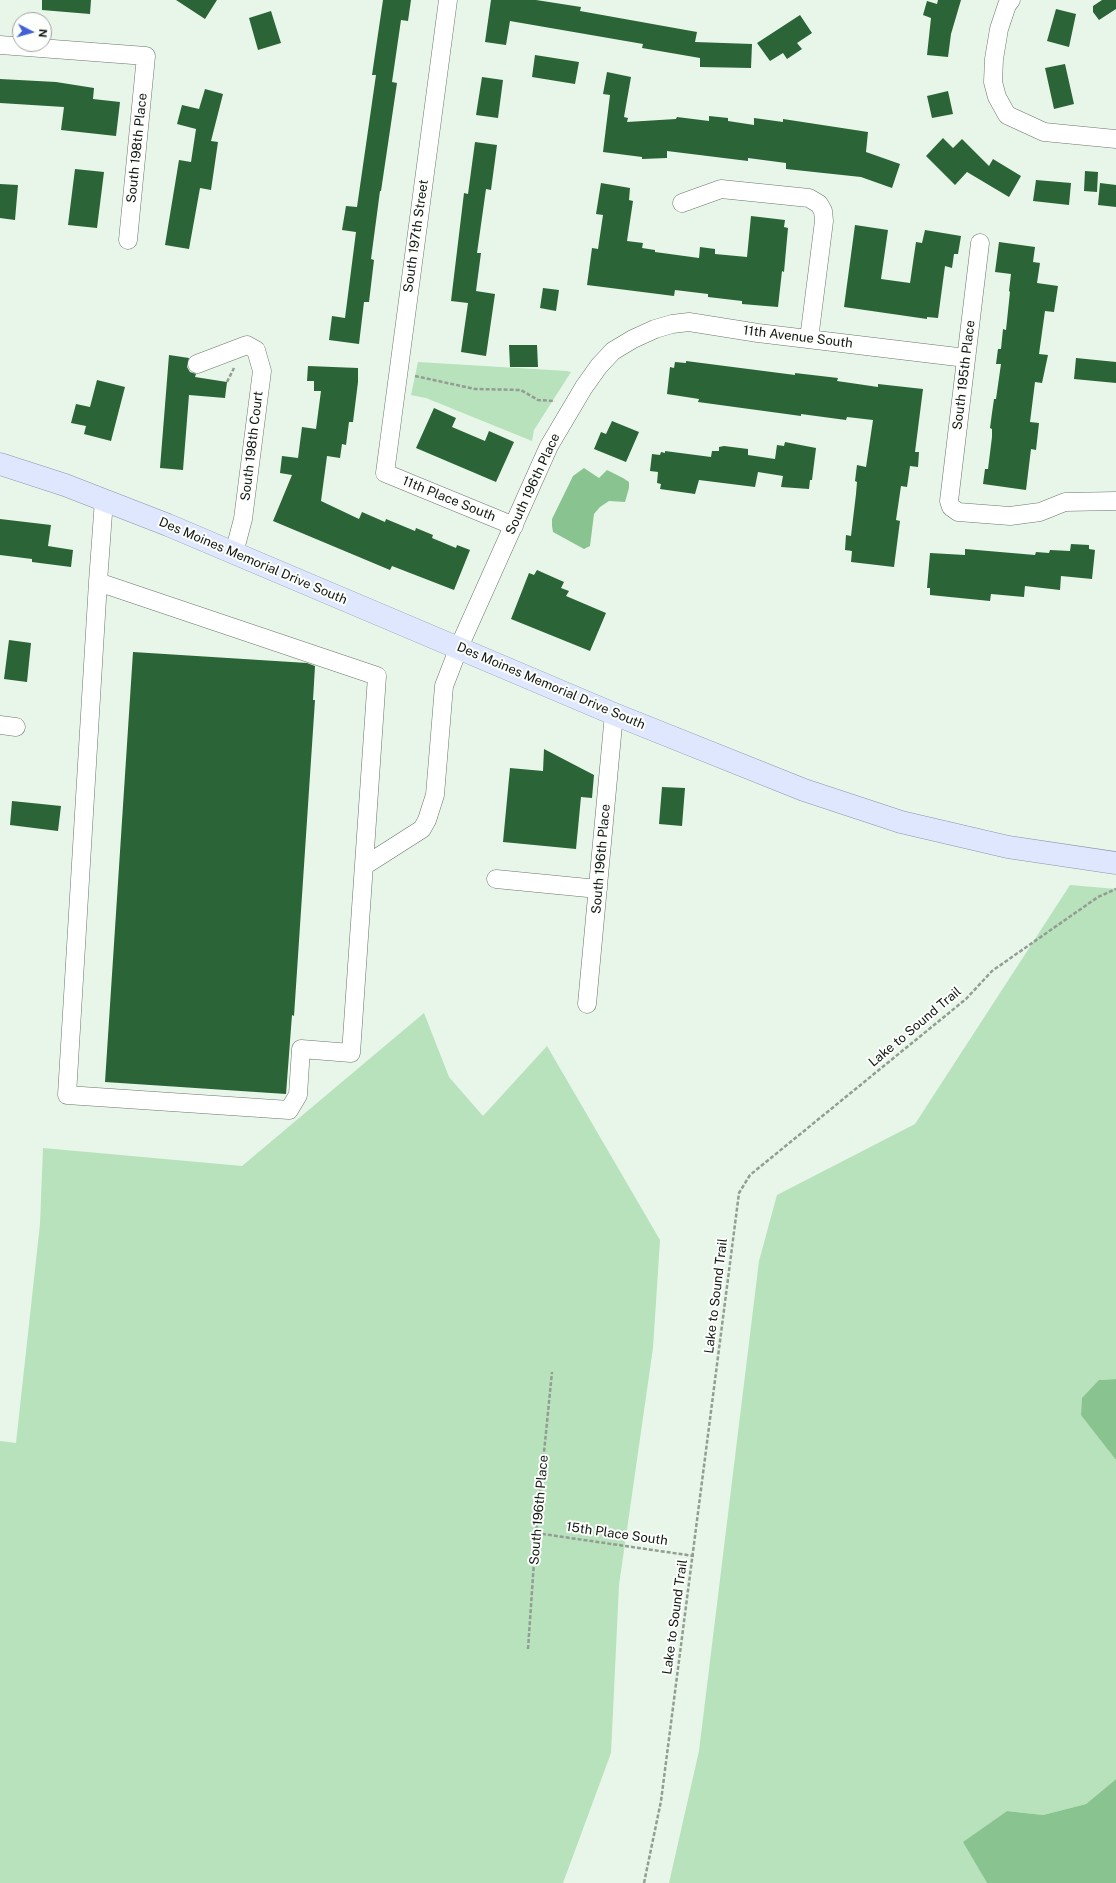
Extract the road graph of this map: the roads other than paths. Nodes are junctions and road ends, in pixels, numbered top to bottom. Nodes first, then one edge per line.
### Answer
1 (448, 0) edge
2 (1010, 0) edge
3 (0, 45) edge
4 (1116, 139) edge
5 (682, 203) dead end
6 (128, 240) dead end
7 (980, 243) dead end
8 (633, 339) joint
9 (809, 339) junction
10 (966, 358) junction
11 (197, 364) dead end
12 (0, 464) edge
13 (384, 473) joint
14 (104, 500) junction
15 (1116, 501) edge
16 (514, 526) junction
17 (234, 553) junction
18 (98, 582) junction
19 (459, 647) junction
20 (614, 714) junction
21 (1116, 863) edge
22 (364, 866) junction
23 (496, 879) dead end
24 (598, 889) junction
25 (587, 1004) dead end

1 - 13 street, South 197th Street
2 - 4 street
3 - 6 street, South 198th Place
5 - 9 street
7 - 10 street, South 195th Place
8 - 9 street, 11th Avenue South
8 - 16 street, South 196th Place
9 - 10 street, 11th Avenue South
10 - 15 street, South 195th Place
11 - 17 street, South 198th Court
12 - 14 main road, Des Moines Memorial Drive South
13 - 16 street, 11th Place South
14 - 17 main road, Des Moines Memorial Drive South
14 - 18 street
16 - 19 street, South 196th Place
17 - 19 main road, Des Moines Memorial Drive South
18 - 22 street
18 - 22 street
19 - 20 main road, Des Moines Memorial Drive South
19 - 22 street, South 196th Place
20 - 21 main road, Des Moines Memorial Drive South
20 - 24 street, South 196th Place
23 - 24 street
24 - 25 street, South 196th Place

